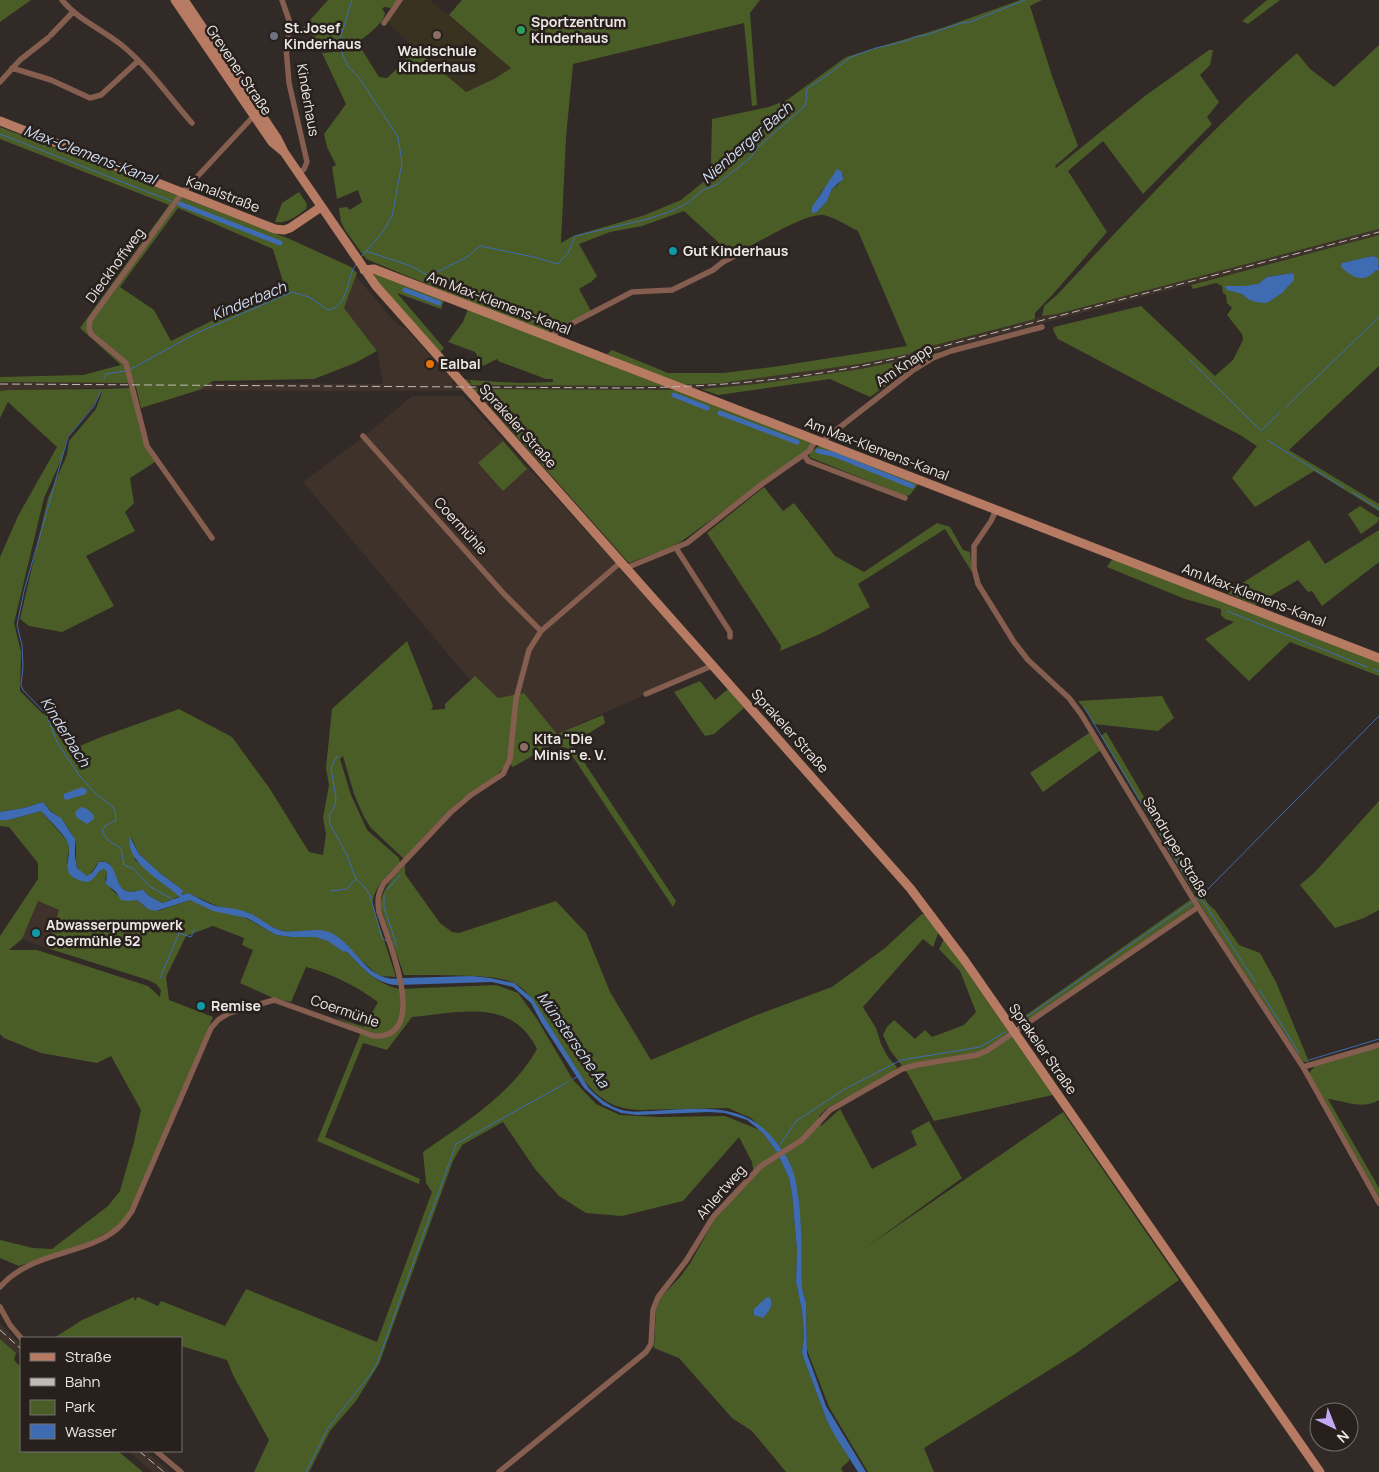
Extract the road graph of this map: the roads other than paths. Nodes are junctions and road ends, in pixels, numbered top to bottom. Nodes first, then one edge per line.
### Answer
1 (62, 0) edge
2 (175, 0) edge
3 (184, 0) edge
4 (282, 0) edge
5 (400, 0) edge
6 (73, 12) junction
7 (384, 23) dead end
8 (138, 61) junction
9 (12, 68) junction
10 (0, 82) edge
11 (250, 120) dead end
12 (0, 121) edge
13 (192, 123) dead end
14 (284, 152) junction
15 (299, 174) junction
16 (182, 193) junction
17 (321, 207) junction
18 (742, 252) dead end
19 (360, 265) junction
20 (1042, 327) dead end
21 (549, 337) junction
22 (363, 436) dead end
23 (820, 442) junction
24 (804, 455) junction
25 (905, 498) dead end
26 (996, 510) junction
27 (212, 538) dead end
28 (676, 548) junction
29 (624, 565) junction
30 (542, 631) junction
31 (730, 637) dead end
32 (1379, 658) edge
33 (714, 665) junction
34 (646, 694) dead end
35 (1195, 902) junction
36 (1015, 1033) junction
37 (1379, 1045) edge
38 (1303, 1067) junction
39 (1379, 1203) edge
40 (0, 1287) edge
41 (0, 1307) edge
42 (20, 1337) edge
43 (157, 1452) edge
44 (181, 1472) edge
45 (499, 1472) edge
46 (1320, 1472) edge

1 - 6 street
2 - 14 main road, Grevener Straße
3 - 14 main road, Grevener Straße
4 - 15 street, Kinderhaus
5 - 7 street
6 - 8 street
6 - 9 street
8 - 9 street
8 - 13 street
9 - 10 street
11 - 16 street, Dieckhoffweg
12 - 16 main road, Kanalstraße
14 - 15 main road, Grevener Straße
15 - 17 main road, Grevener Straße
16 - 17 main road, Kanalstraße
16 - 27 street, Dieckhoffweg
17 - 19 main road, Grevener Straße
18 - 21 street
19 - 21 main road, Am Max-Klemens-Kanal
19 - 29 main road, Sprakeler Straße
20 - 23 street, Am Knapp
21 - 23 main road, Am Max-Klemens-Kanal
22 - 30 street, Coermühle
23 - 24 street, Am Knapp
23 - 26 main road, Am Max-Klemens-Kanal
24 - 25 street
24 - 28 street, Am Knapp
26 - 32 main road, Am Max-Klemens-Kanal
26 - 35 street, Sandruper Straße
28 - 29 street, Am Knapp
28 - 31 street
29 - 30 street, Coermühle
29 - 33 main road, Sprakeler Straße
30 - 40 street, Coermühle
33 - 34 street
33 - 36 main road, Sprakeler Straße
35 - 36 street, Ahlertweg
35 - 38 street, Sandruper Straße
36 - 45 street, Ahlertweg
36 - 46 main road, Sprakeler Straße
37 - 38 street
38 - 39 street, Sandruper Straße
41 - 42 street
43 - 44 street

